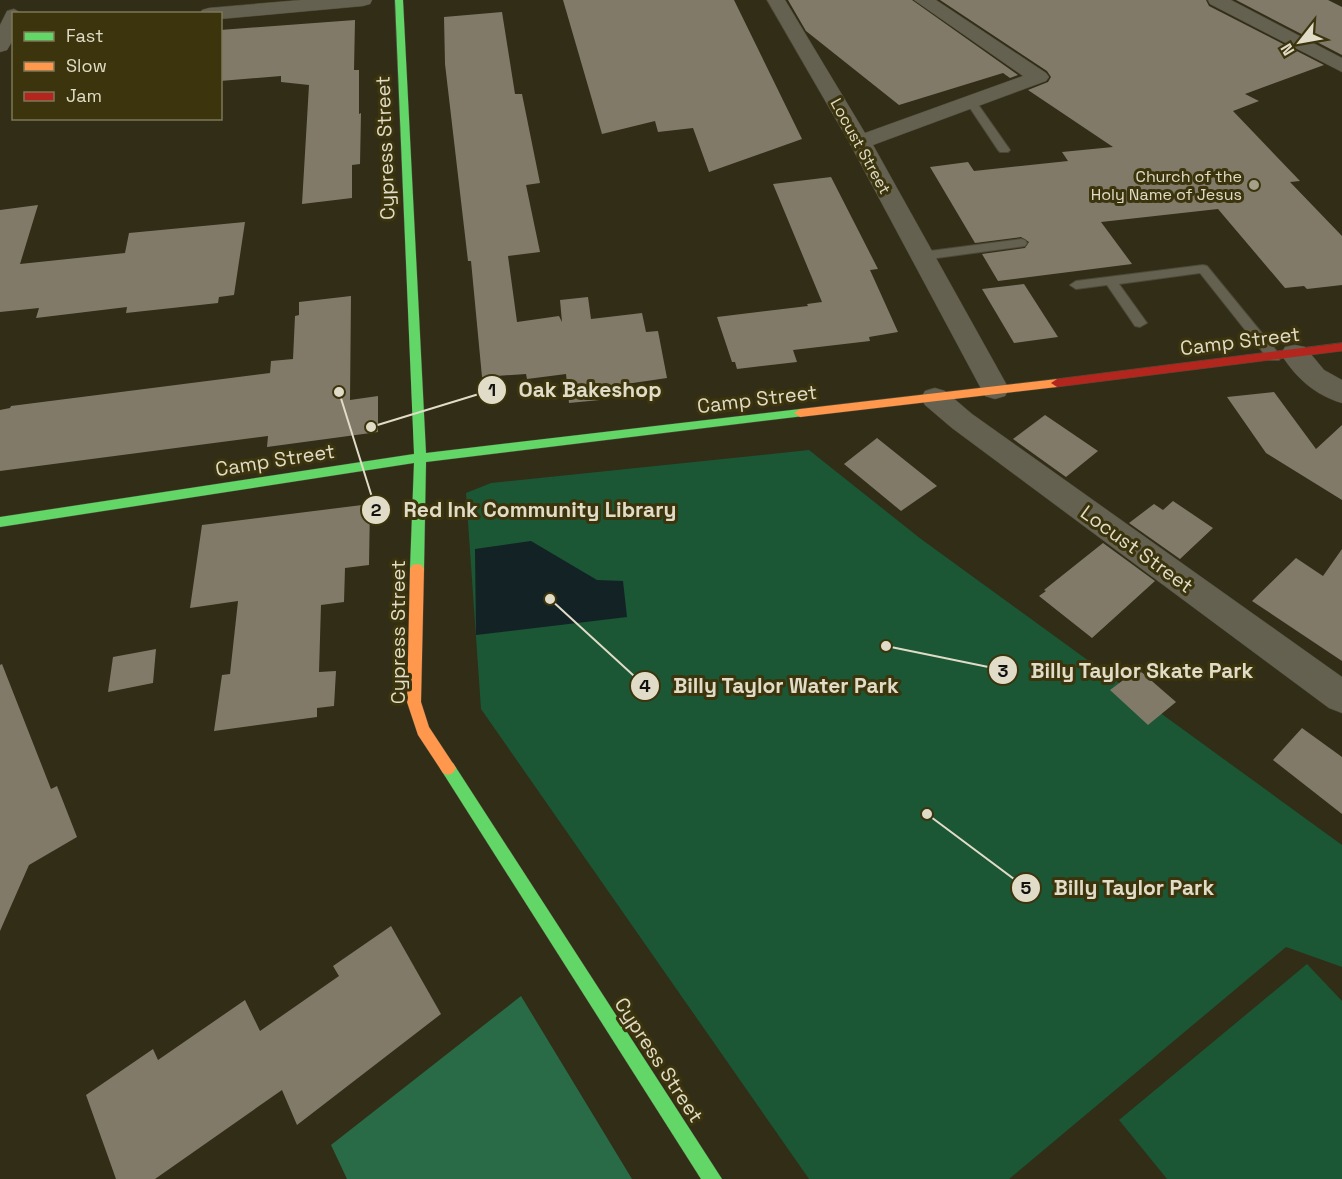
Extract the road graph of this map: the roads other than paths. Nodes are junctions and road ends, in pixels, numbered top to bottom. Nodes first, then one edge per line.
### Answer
1 (363, 0) edge
2 (399, 0) edge
3 (776, 0) edge
4 (923, 0) edge
5 (1217, 0) edge
6 (222, 13) edge
7 (1342, 66) edge
8 (971, 102) junction
9 (860, 142) junction
10 (1004, 150) dead end
11 (1021, 243) dead end
12 (922, 256) junction
13 (1111, 280) junction
14 (1076, 285) dead end
15 (1140, 323) dead end
16 (1342, 346) edge
17 (1285, 356) junction
18 (995, 389) junction
19 (1342, 393) edge
20 (934, 398) junction
21 (420, 459) junction
22 (0, 522) edge
23 (1342, 697) edge
24 (712, 1179) edge

1 - 6 street
2 - 21 street, Cypress Street
3 - 9 street, Locust Street
4 - 8 street
5 - 7 street
8 - 9 street
8 - 10 lane
9 - 12 street, Locust Street
11 - 12 lane
12 - 18 street, Locust Street
13 - 14 lane
13 - 15 lane
13 - 17 lane
16 - 17 street, Camp Street
17 - 18 street, Camp Street
17 - 19 street
18 - 20 street, Camp Street
20 - 21 street, Camp Street
20 - 23 street, Locust Street
21 - 22 street, Camp Street
21 - 24 street, Cypress Street

